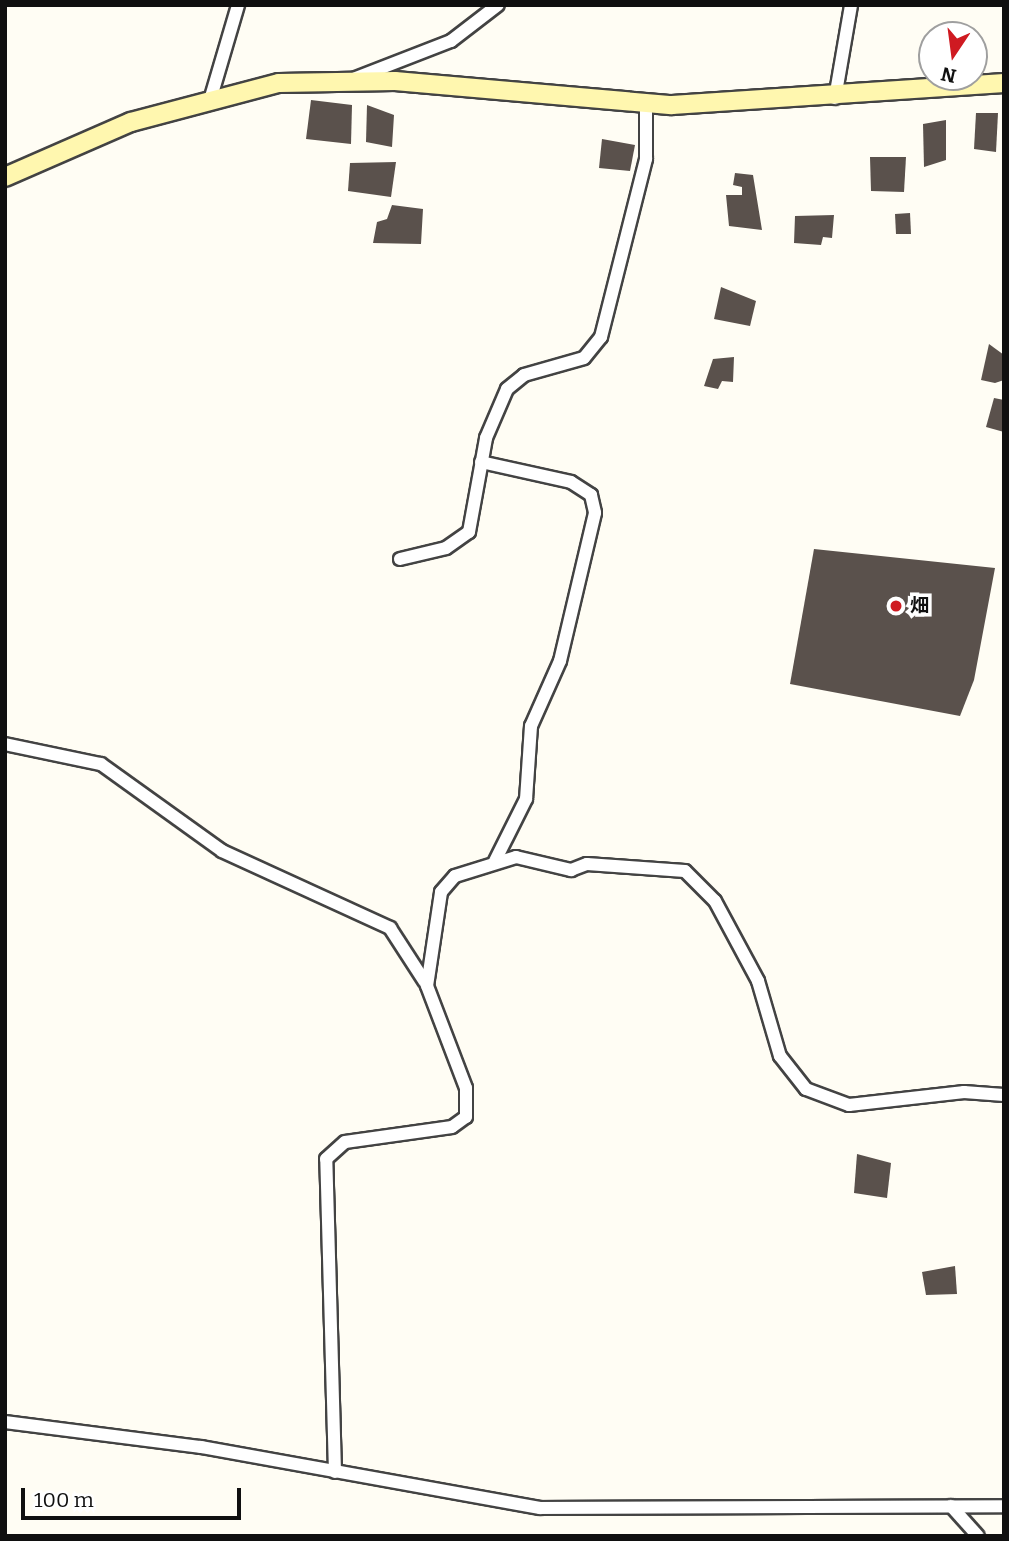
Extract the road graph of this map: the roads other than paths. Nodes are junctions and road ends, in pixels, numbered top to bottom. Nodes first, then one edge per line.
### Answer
1 (238, 5) edge
2 (498, 5) edge
3 (851, 5) edge
4 (352, 79) junction
5 (1004, 83) edge
6 (211, 97) junction
7 (835, 98) junction
8 (646, 104) junction
9 (5, 177) edge
10 (481, 462) junction
11 (400, 559) dead end
12 (5, 744) edge
13 (495, 861) junction
14 (427, 986) junction
15 (1004, 1095) edge
16 (5, 1422) edge
17 (335, 1472) junction
18 (951, 1506) junction
19 (1004, 1506) edge
20 (978, 1536) edge

1 - 6 street
2 - 4 street
3 - 7 street
4 - 6 street
4 - 8 street
5 - 7 street
6 - 9 street
7 - 8 street
8 - 10 street
10 - 11 street
10 - 13 street
12 - 14 street
13 - 14 street
13 - 15 street
14 - 17 street
16 - 17 street
17 - 18 street
18 - 19 street
18 - 20 street

